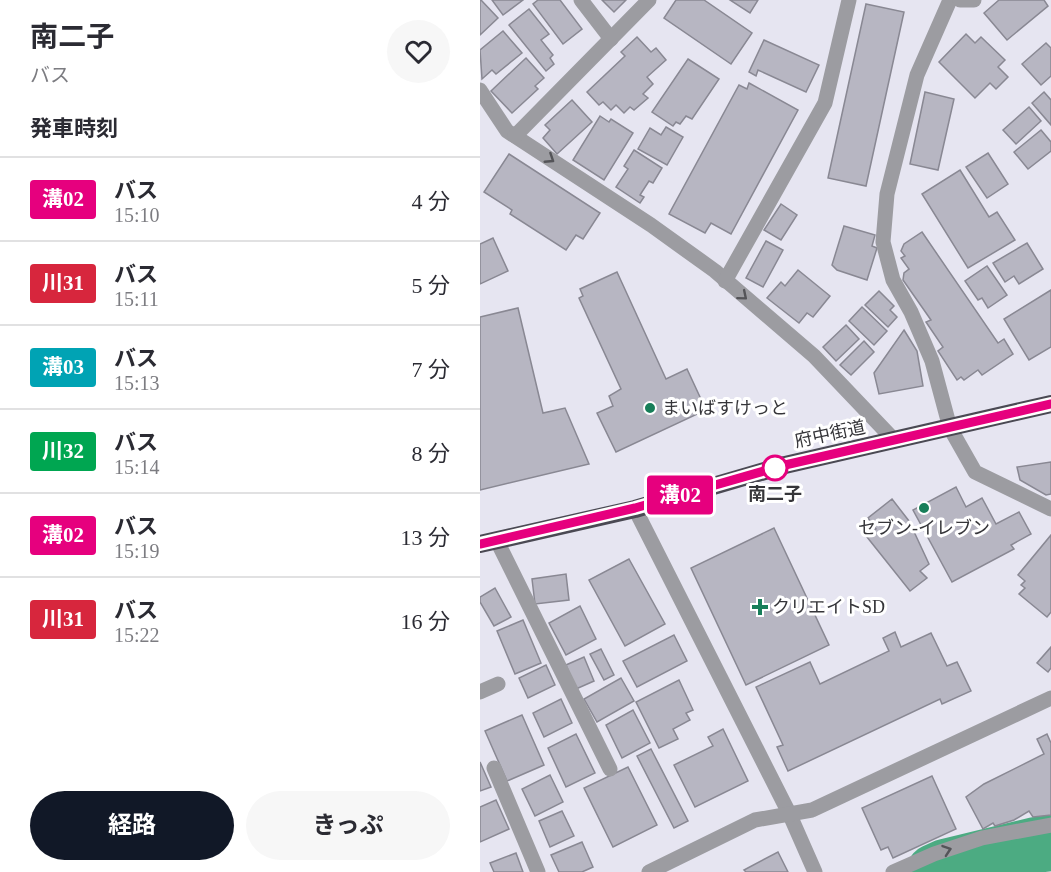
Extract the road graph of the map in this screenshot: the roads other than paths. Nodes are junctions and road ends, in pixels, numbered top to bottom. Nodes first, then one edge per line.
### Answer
1 (581, 0) edge
2 (650, 0) edge
3 (849, 0) edge
4 (950, 0) edge
5 (960, 0) edge
6 (974, 0) edge
7 (611, 39) junction
8 (480, 90) edge
9 (515, 136) junction
10 (725, 280) junction
11 (1051, 404) edge
12 (950, 428) junction
13 (895, 441) junction
14 (635, 508) junction
15 (1051, 509) edge
16 (488, 543) edge
17 (498, 684) dead end
18 (480, 692) edge
19 (1051, 698) edge
20 (494, 768) dead end
21 (610, 770) dead end
22 (789, 813) junction
23 (1051, 825) edge
24 (538, 872) edge
25 (649, 872) edge
26 (815, 872) edge
27 (893, 872) edge

1 - 7 street
2 - 7 street
3 - 10 street
4 - 12 street
5 - 6 street
7 - 9 street
8 - 9 street
9 -> 10 street
10 -> 13 street
11 - 12 highway, 府中街道
12 - 13 highway, 府中街道
12 - 15 street
13 - 14 highway, 府中街道
14 - 16 highway, 府中街道
14 - 22 street
16 - 21 street
17 - 18 street
19 - 22 street
20 - 24 street
22 - 25 street
22 - 26 street
27 -> 23 street

